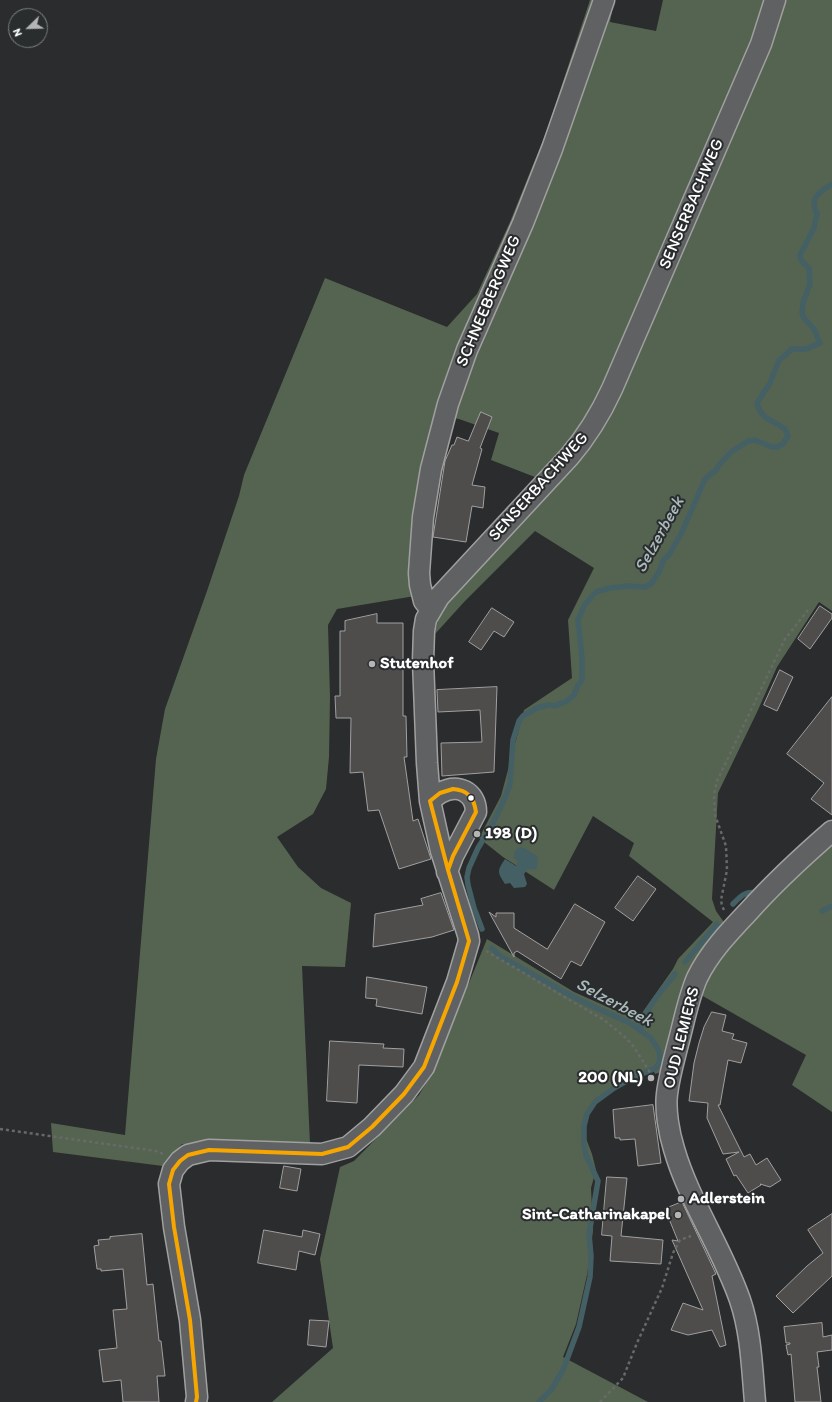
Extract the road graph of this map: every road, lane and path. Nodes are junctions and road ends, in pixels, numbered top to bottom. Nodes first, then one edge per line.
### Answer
1 (604, 0) edge
2 (775, 0) edge
3 (431, 610) junction
4 (808, 610) dead end
5 (430, 801) junction
6 (832, 831) edge
7 (447, 872) junction
8 (737, 923) junction
9 (469, 941) junction
10 (652, 1076) dead end
11 (0, 1129) edge
12 (180, 1161) junction
13 (708, 1229) junction
14 (196, 1402) edge
15 (600, 1402) edge
16 (755, 1402) edge

1 - 3 street, SCHNEEBERGWEG
2 - 3 street, SENSERBACHWEG
3 - 5 street, SENSERBACHWEG
4 - 8 path
5 - 7 street, SENSERBACHWEG
5 - 7 street
6 - 8 street, OUD LEMIERS
7 - 9 street, SENSERBACHWEG
8 - 13 street, OUD LEMIERS
9 - 10 path
9 - 12 street
11 - 12 path
12 - 14 street
13 - 15 path
13 - 16 street, OUD LEMIERS

